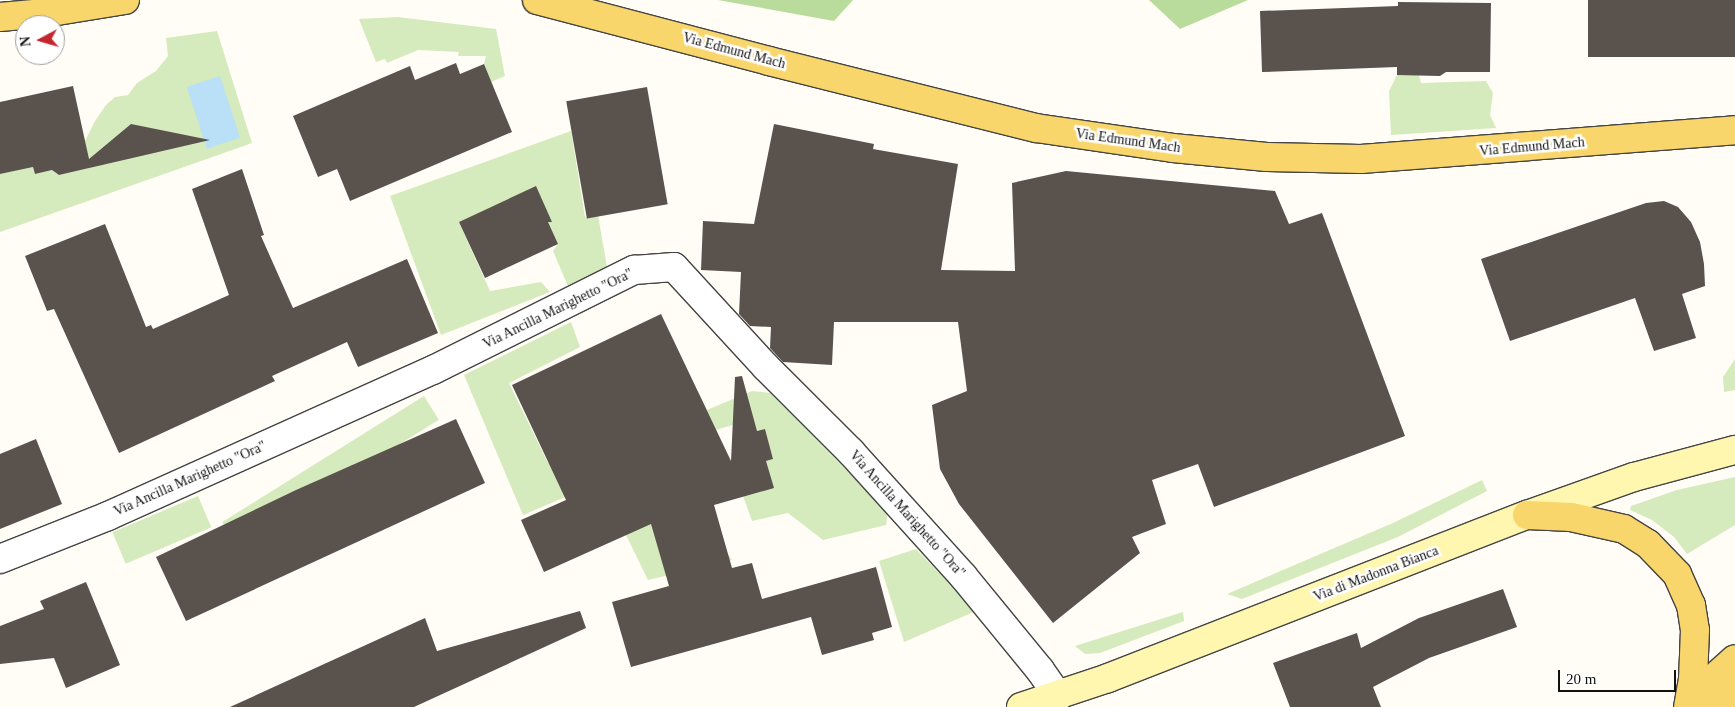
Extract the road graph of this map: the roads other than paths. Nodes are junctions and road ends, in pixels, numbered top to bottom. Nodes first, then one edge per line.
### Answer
1 (125, 0) edge
2 (537, 0) edge
3 (0, 16) edge
4 (1735, 130) edge
5 (1735, 450) edge
6 (1527, 515) junction
7 (0, 558) edge
8 (1735, 659) edge
9 (1735, 691) edge
10 (1058, 696) junction
11 (1021, 707) edge
12 (1689, 707) edge
13 (1715, 707) edge

1 - 3 main road
2 - 4 main road, Via Edmund Mach
5 - 6 main road, Via di Madonna Bianca
6 - 10 main road, Via di Madonna Bianca
6 - 12 main road
7 - 10 street, Via Ancilla Marighetto "Ora"
8 - 12 main road
9 - 13 main road
10 - 11 main road, Via di Madonna Bianca

